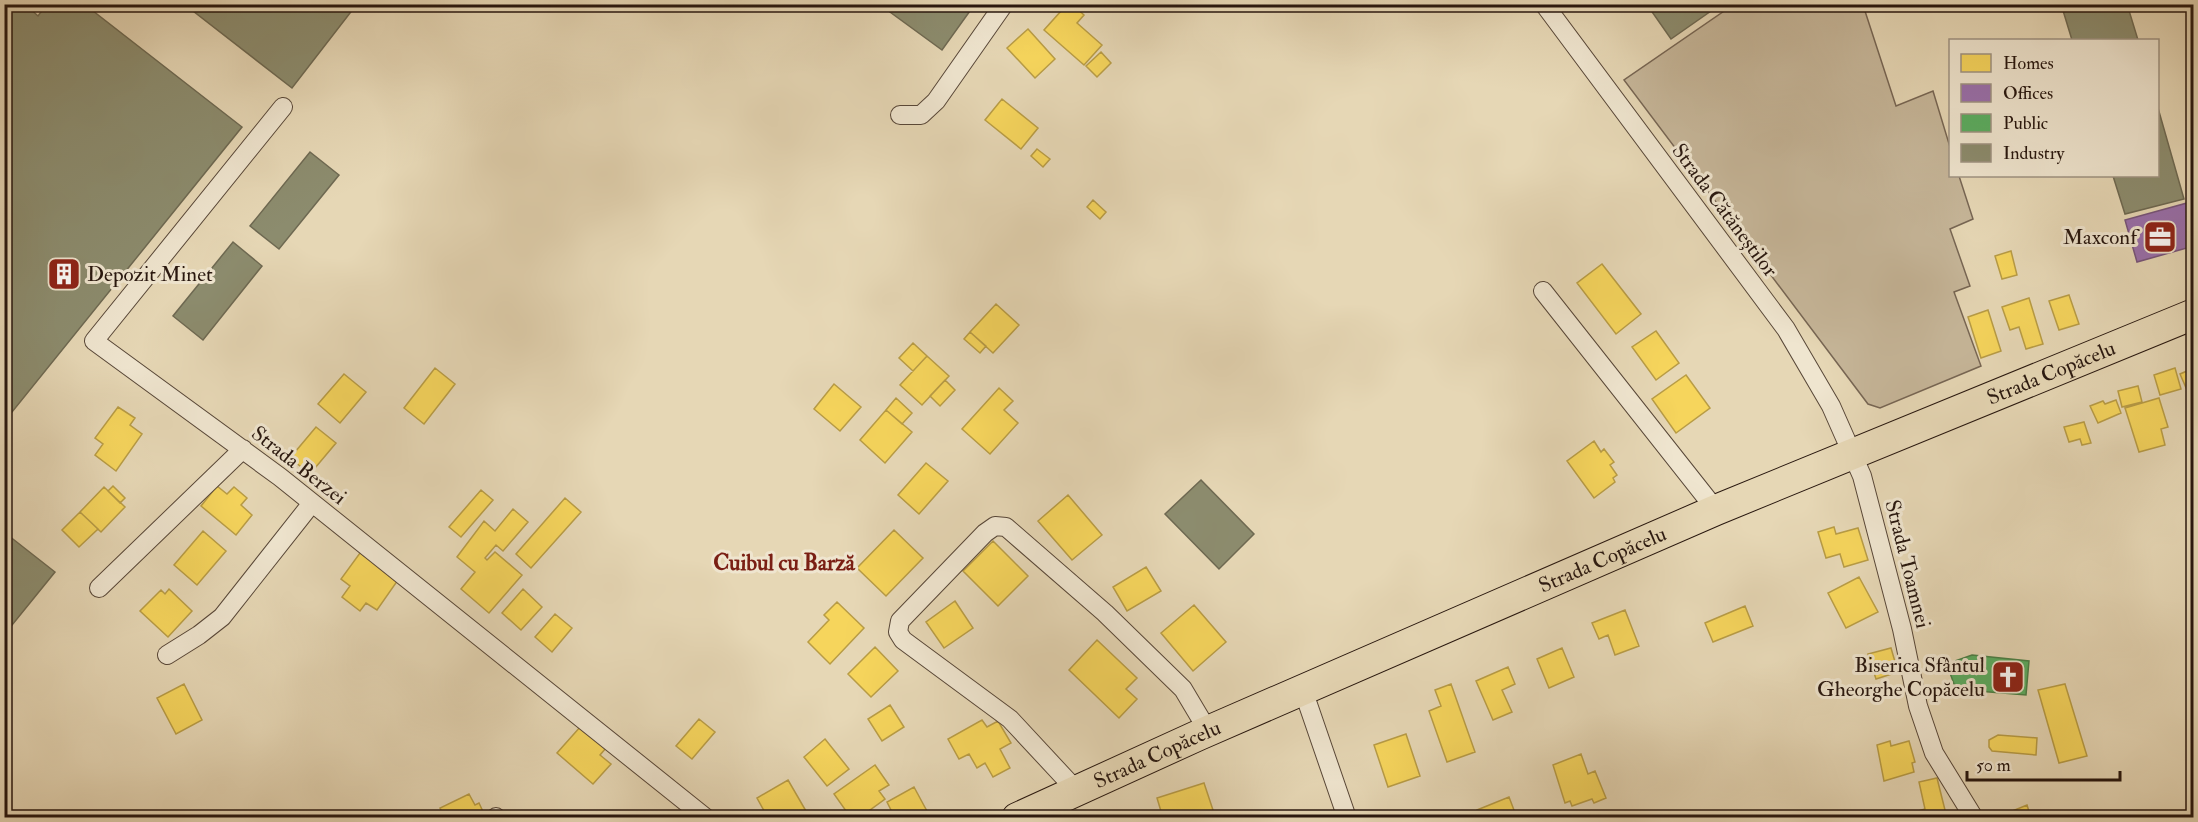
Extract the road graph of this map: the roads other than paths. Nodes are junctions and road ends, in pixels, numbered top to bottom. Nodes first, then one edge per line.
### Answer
1 (1004, 4) edge
2 (1544, 4) edge
3 (283, 107) dead end
4 (900, 115) dead end
5 (1543, 291) dead end
6 (2193, 314) edge
7 (243, 449) junction
8 (1852, 453) junction
9 (312, 503) junction
10 (1716, 510) junction
11 (99, 588) dead end
12 (167, 655) dead end
13 (1303, 690) junction
14 (1208, 731) junction
15 (1076, 790) junction
16 (706, 818) edge
17 (1017, 818) edge
18 (1347, 818) edge
19 (1974, 818) edge

1 - 4 street
2 - 8 street, Strada Cătăneștilor
3 - 7 street, Strada Berzei
5 - 10 street
6 - 8 main road, Strada Copăcelu
7 - 9 street, Strada Berzei
7 - 11 street
8 - 10 main road, Strada Copăcelu
8 - 19 street, Strada Toamnei
9 - 12 street
9 - 16 street, Strada Berzei
10 - 13 main road, Strada Copăcelu
13 - 14 main road, Strada Copăcelu
13 - 18 street
14 - 15 main road, Strada Copăcelu
14 - 15 street
15 - 17 main road, Strada Copăcelu

